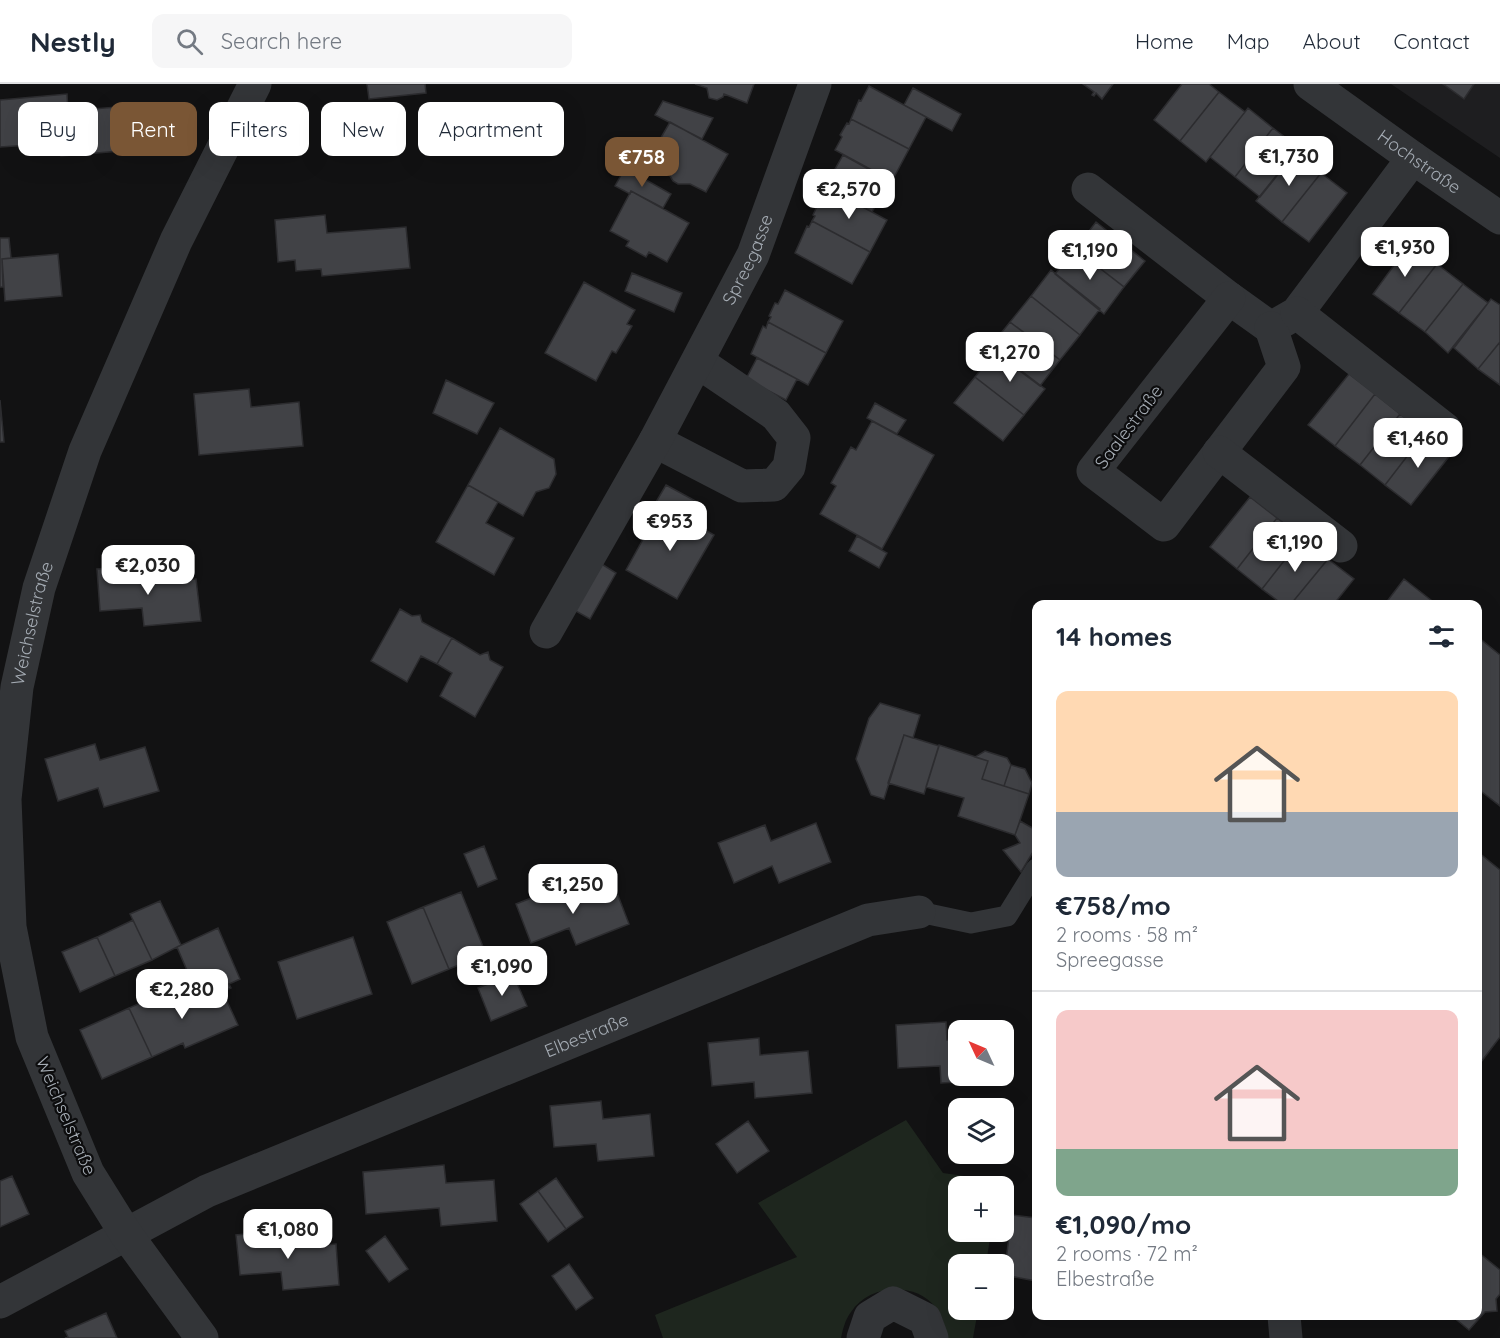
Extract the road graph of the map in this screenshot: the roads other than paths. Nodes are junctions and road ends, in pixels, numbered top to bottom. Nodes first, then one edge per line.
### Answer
1 (255, 84) edge
2 (815, 84) edge
3 (1310, 84) edge
4 (1413, 158) junction
5 (1088, 189) dead end
6 (1500, 218) edge
7 (1229, 298) junction
8 (1284, 320) junction
9 (698, 362) junction
10 (1445, 429) dead end
11 (656, 441) junction
12 (1219, 452) junction
13 (1341, 546) dead end
14 (546, 632) dead end
15 (1032, 875) edge
16 (919, 912) joint
17 (126, 1234) junction
18 (0, 1302) edge
19 (1284, 1320) edge
20 (202, 1338) edge
21 (863, 1338) edge
22 (932, 1338) edge
23 (1286, 1338) edge

1 - 17 street, Weichselstraße
2 - 9 street, Spreegasse
3 - 4 street, Hochstraße
4 - 6 street, Hochstraße
4 - 8 street
5 - 7 street
7 - 8 street
7 - 12 street, Saalestraße
8 - 10 street
8 - 12 street, Saalestraße
9 - 11 street, Spreegasse
9 - 11 street
11 - 14 street, Spreegasse
12 - 13 street
15 - 16 lane, Elbestraße
16 - 17 street, Elbestraße
17 - 18 street, Elbestraße
17 - 20 street, Weichselstraße
19 - 23 street
21 - 22 street

